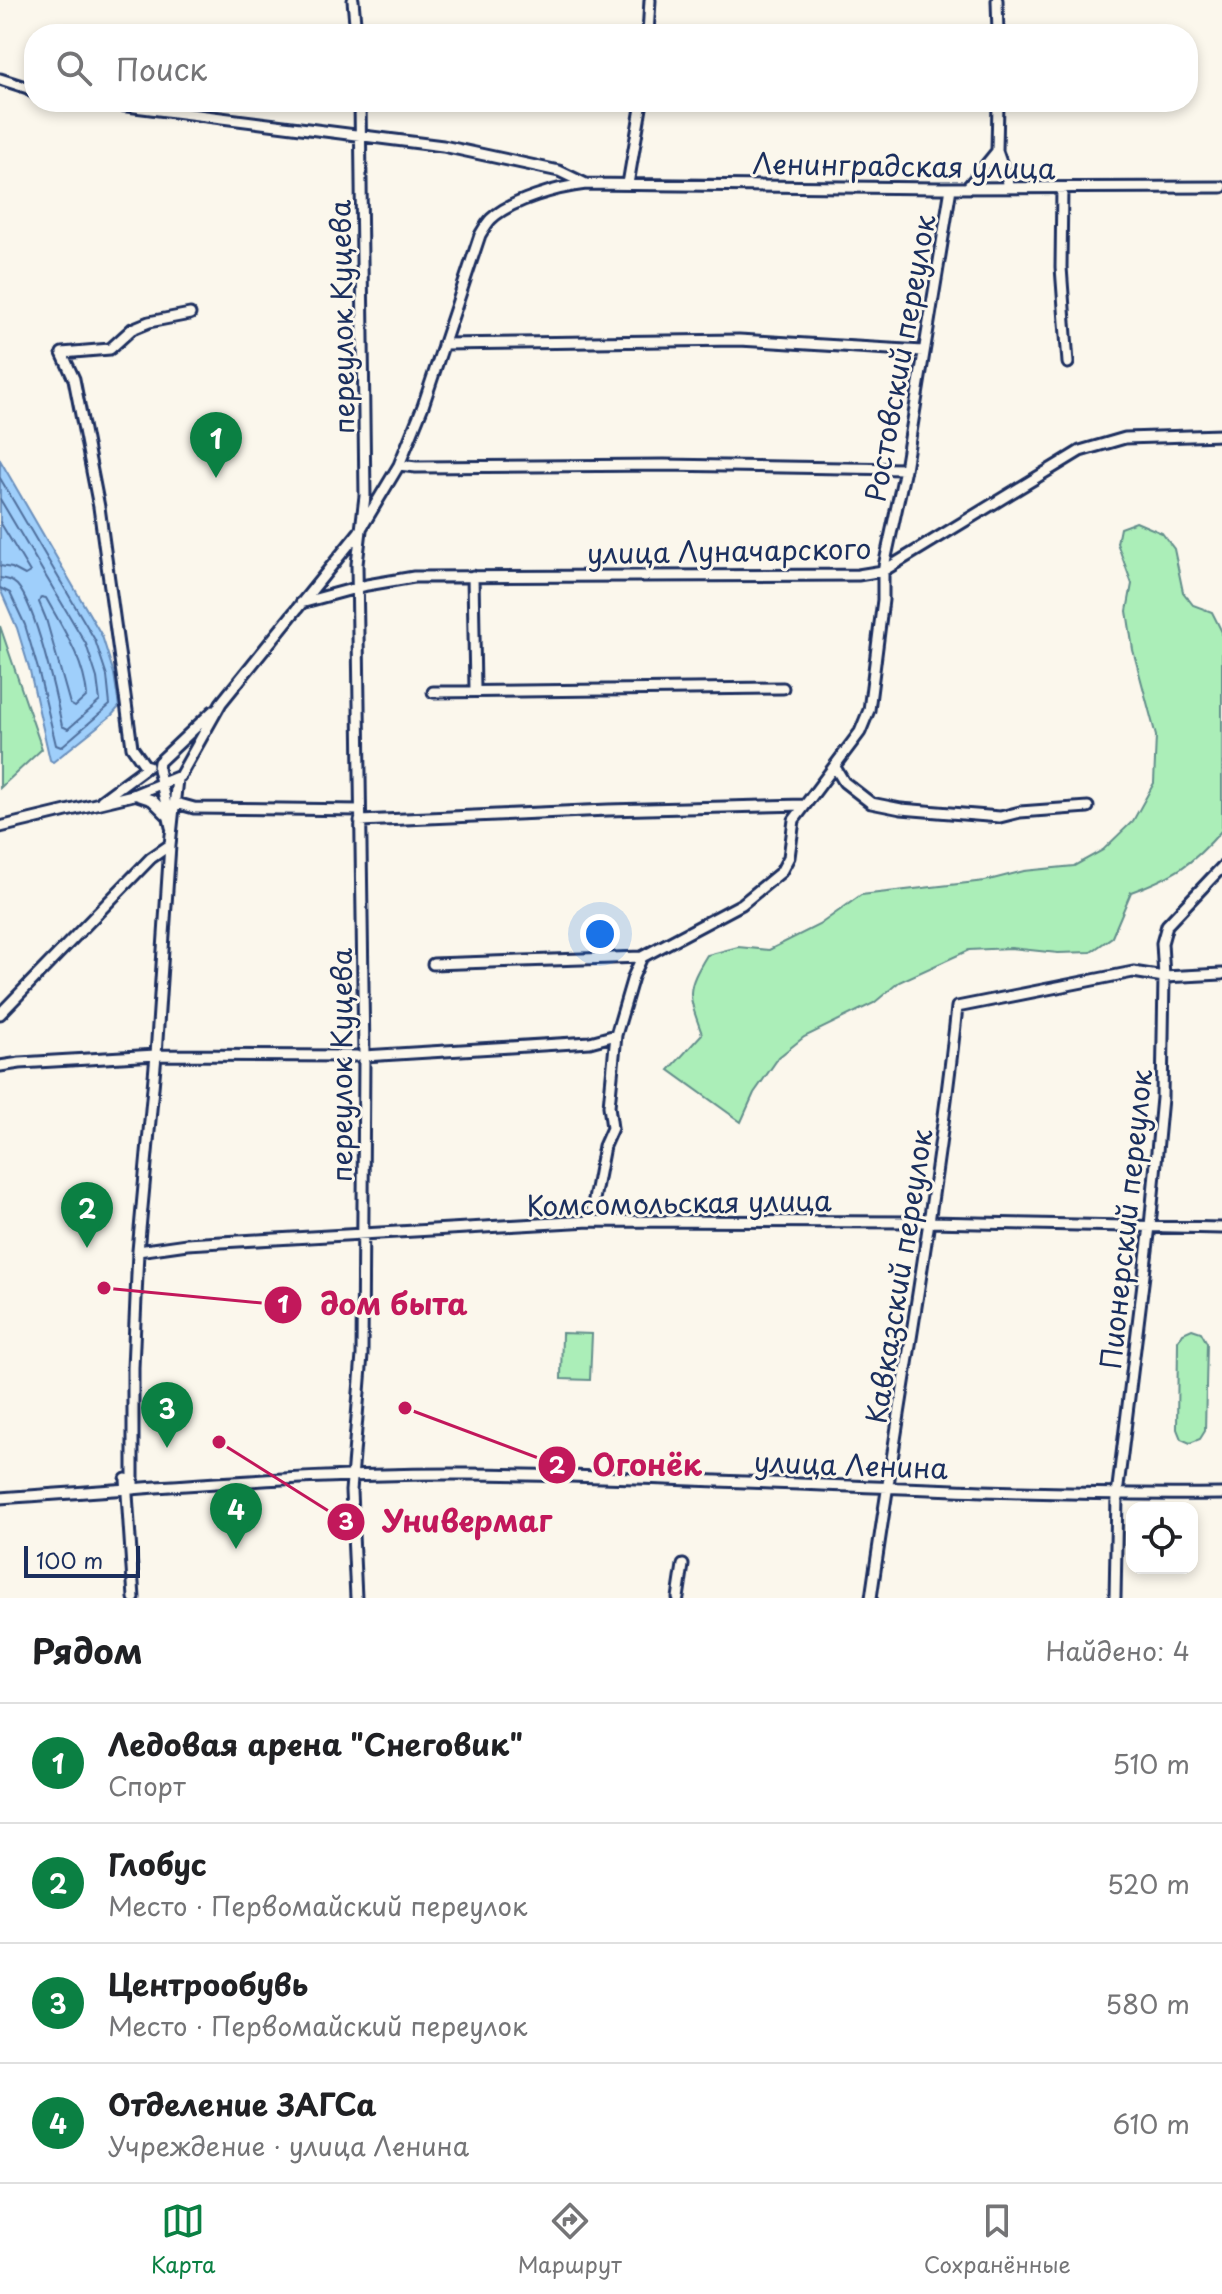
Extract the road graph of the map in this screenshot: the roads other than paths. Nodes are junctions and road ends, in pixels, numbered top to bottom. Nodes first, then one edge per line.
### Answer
1 (353, 0) edge
2 (650, 0) edge
3 (997, 0) edge
4 (355, 24) edge
5 (649, 24) edge
6 (998, 24) edge
7 (0, 79) edge
8 (24, 87) edge
9 (178, 112) edge
10 (360, 112) edge
11 (640, 112) edge
12 (998, 112) edge
13 (361, 134) junction
14 (997, 151) junction
15 (586, 184) junction
16 (628, 184) junction
17 (1222, 187) edge
18 (951, 188) junction
19 (967, 188) junction
20 (1010, 188) junction
21 (1062, 188) junction
22 (509, 207) joint
23 (190, 314) dead end
24 (443, 344) junction
25 (923, 351) junction
26 (1068, 363) dead end
27 (1222, 435) edge
28 (399, 465) junction
29 (905, 469) junction
30 (359, 532) junction
31 (883, 571) junction
32 (473, 576) junction
33 (358, 588) junction
34 (301, 603) junction
35 (783, 688) dead end
36 (475, 690) junction
37 (433, 692) dead end
38 (221, 703) junction
39 (160, 765) junction
40 (146, 767) junction
41 (835, 767) junction
42 (173, 779) junction
43 (133, 795) junction
44 (176, 803) junction
45 (96, 804) junction
46 (804, 805) junction
47 (1088, 807) dead end
48 (167, 815) junction
49 (360, 816) junction
50 (0, 827) edge
51 (171, 829) junction
52 (170, 845) junction
53 (1222, 867) edge
54 (642, 957) junction
55 (433, 964) dead end
56 (1222, 974) edge
57 (1164, 977) junction
58 (0, 1014) edge
59 (616, 1035) junction
60 (156, 1055) junction
61 (360, 1056) junction
62 (0, 1066) edge
63 (590, 1221) junction
64 (928, 1222) junction
65 (1150, 1226) junction
66 (1222, 1228) edge
67 (362, 1234) junction
68 (138, 1251) junction
69 (352, 1476) junction
70 (129, 1486) junction
71 (887, 1487) junction
72 (1222, 1494) edge
73 (1117, 1495) junction
74 (0, 1498) edge
75 (683, 1565) dead end
76 (134, 1598) edge
77 (356, 1598) edge
78 (678, 1598) edge
79 (871, 1598) edge
80 (1115, 1598) edge

1 - 4 street
2 - 5 street
3 - 6 street
7 - 8 street
9 - 13 street, Ленинградская улица
10 - 13 street, переулок Куцева
11 - 16 street
12 - 14 street
13 - 15 street, Ленинградская улица
13 - 30 street, переулок Куцева
14 - 19 street
14 - 20 street
15 - 16 street, Ленинградская улица
15 - 22 street, Ленинградская улица
16 - 18 street, Ленинградская улица
17 - 21 street, Ленинградская улица
18 - 19 street, Ленинградская улица
18 - 25 street, Ростовский переулок
19 - 20 street, Ленинградская улица
20 - 21 street, Ленинградская улица
21 - 26 street
22 - 24 street, переулок Куцева
23 - 40 street
24 - 25 street
24 - 28 street, переулок Куцева
25 - 29 street, Ростовский переулок
27 - 31 street, улица Луначарского
28 - 29 street
28 - 30 street, переулок Куцева
29 - 31 street, Ростовский переулок
30 - 33 street, переулок Куцева
30 - 34 street
31 - 32 street, улица Луначарского
31 - 41 street, Ростовский переулок
32 - 33 street, улица Луначарского
32 - 36 street
33 - 34 street, улица Луначарского
33 - 49 street, переулок Куцева
34 - 38 street
35 - 36 street
36 - 37 street
38 - 39 street
38 - 42 street
39 - 40 street
39 - 42 street
39 - 42 street
40 - 45 street
41 - 46 street, Ростовский переулок
41 - 47 street
42 - 43 street
42 - 44 street
42 - 48 street
43 - 45 street
43 - 48 street
44 - 49 street
44 - 51 street
45 - 50 street
46 - 49 street
46 - 54 street, Ростовский переулок
48 - 51 street
49 - 61 street, переулок Куцева
51 - 52 street
52 - 58 street
52 - 60 street
53 - 57 street, Пионерский переулок
54 - 55 street, Ростовский переулок
54 - 59 street
56 - 57 street
57 - 64 street, Кавказский переулок
57 - 65 street, Пионерский переулок
59 - 61 street
59 - 63 street
60 - 61 street
60 - 62 street
60 - 68 street
61 - 67 street, переулок Куцева
63 - 64 street, Комсомольская улица
63 - 67 street, Комсомольская улица
64 - 65 street, Комсомольская улица
64 - 71 street, Кавказский переулок
65 - 66 street, Комсомольская улица
65 - 73 street, Пионерский переулок
67 - 68 street, Комсомольская улица
67 - 69 street, переулок Куцева
68 - 70 street
69 - 70 street, улица Ленина
69 - 71 street, улица Ленина
69 - 77 street, переулок Куцева
70 - 74 street, улица Ленина
70 - 76 street
71 - 73 street, улица Ленина
71 - 79 street, Кавказский переулок
72 - 73 street, улица Ленина
73 - 80 street, Пионерский переулок
75 - 78 street

